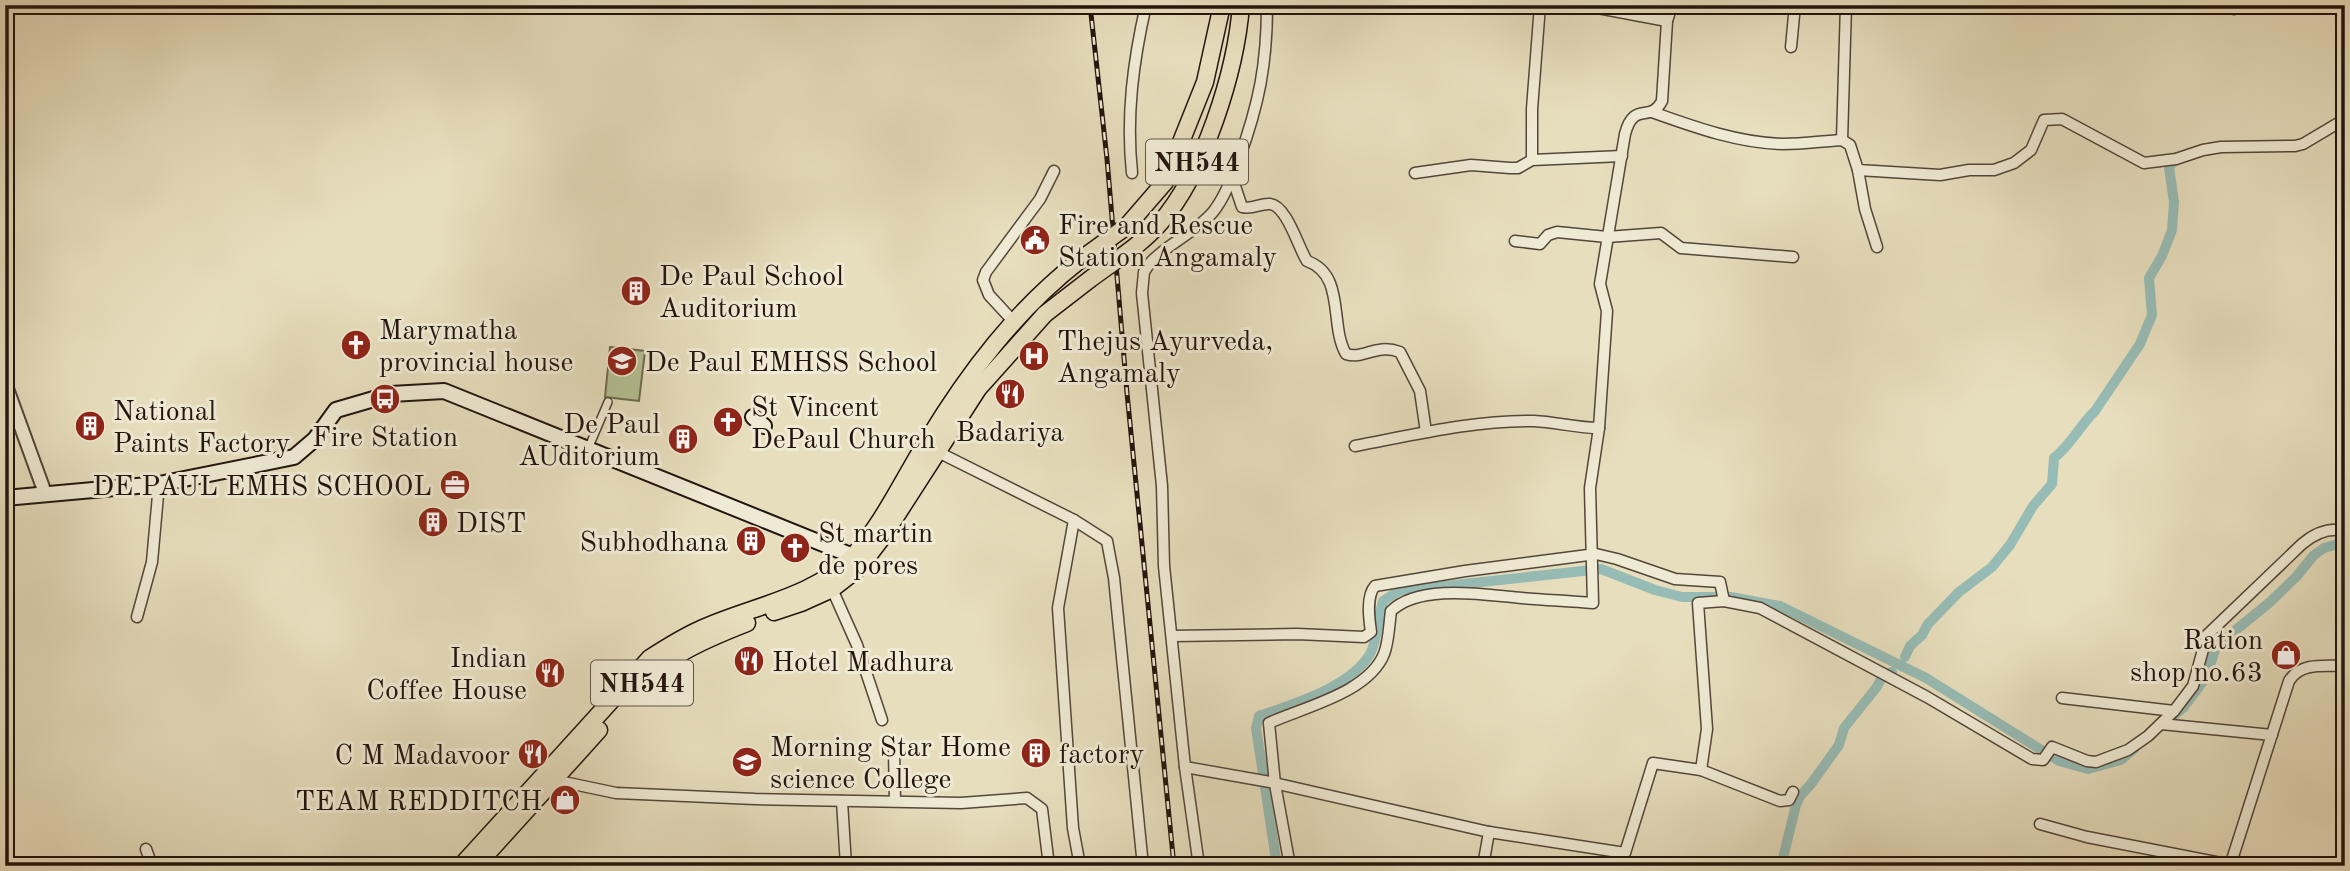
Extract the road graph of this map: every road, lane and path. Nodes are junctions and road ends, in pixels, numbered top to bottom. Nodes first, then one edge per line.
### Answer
1 (1146, 5) edge
2 (1222, 5) edge
3 (1241, 5) edge
4 (1267, 5) edge
5 (1540, 5) edge
6 (1582, 5) edge
7 (1672, 5) edge
8 (1795, 5) edge
9 (1846, 5) edge
10 (2218, 5) edge
11 (2235, 5) edge
12 (1667, 21) junction
13 (1791, 47) dead end
14 (1653, 112) junction
15 (2345, 119) edge
16 (1843, 140) junction
17 (1622, 156) junction
18 (1532, 160) junction
19 (1858, 170) junction
20 (1054, 171) dead end
21 (1132, 173) dead end
22 (1415, 173) dead end
23 (1232, 177) junction
24 (1607, 237) junction
25 (1515, 241) dead end
26 (1877, 247) dead end
27 (1793, 257) dead end
28 (1036, 297) junction
29 (1045, 314) junction
30 (1014, 322) junction
31 (5, 383) edge
32 (608, 402) dead end
33 (1599, 428) junction
34 (1426, 432) junction
35 (1355, 446) dead end
36 (588, 450) junction
37 (936, 452) junction
38 (159, 484) junction
39 (45, 493) junction
40 (5, 498) edge
41 (1074, 520) junction
42 (2345, 531) edge
43 (1592, 555) junction
44 (856, 562) junction
45 (832, 589) junction
46 (1722, 596) junction
47 (137, 617) dead end
48 (2345, 622) edge
49 (1172, 636) junction
50 (2343, 666) edge
51 (2062, 698) dead end
52 (2174, 711) junction
53 (882, 720) dead end
54 (2161, 724) junction
55 (2272, 735) junction
56 (894, 751) dead end
57 (1185, 767) junction
58 (1701, 769) junction
59 (554, 780) junction
60 (1272, 783) junction
61 (1793, 792) dead end
62 (842, 801) junction
63 (895, 801) junction
64 (2040, 824) dead end
65 (1489, 832) junction
66 (146, 849) dead end
67 (2230, 865) edge
68 (152, 866) edge
69 (461, 866) edge
70 (476, 866) edge
71 (846, 866) edge
72 (1049, 866) edge
73 (1080, 866) edge
74 (1143, 866) edge
75 (1199, 866) edge
76 (1290, 866) edge
77 (1483, 866) edge

1 - 21 street
2 - 28 highway, NH544, bridge
3 - 29 highway, NH544, bridge
4 - 23 street
5 - 18 street
6 - 12 street
7 - 12 street
8 - 13 street
9 - 16 street
10 - 11 street
12 - 14 street
14 - 16 street
14 - 17 street
15 - 19 street
16 - 19 street
17 - 18 street
17 - 24 street
18 - 22 street
19 - 26 street
20 - 30 street
23 - 34 street
23 - 49 street
24 - 25 street
24 - 27 street
24 - 33 street
28 - 29 highway
28 - 30 highway, NH544
29 - 37 highway, NH544
30 - 44 highway, NH544
31 - 39 street
32 - 36 street
33 - 34 street
33 - 43 street
34 - 35 street
36 - 38 main road
36 - 44 main road
37 - 41 street
37 - 44 highway, NH544
38 - 39 main road
38 - 47 street
39 - 40 main road
41 - 73 street
41 - 74 street
42 - 52 street
43 - 46 street
43 - 49 street
43 - 60 street
44 - 45 highway, NH544
44 - 69 highway, NH544
45 - 53 street
45 - 59 highway, NH544
46 - 54 street
46 - 58 street
48 - 50 street
49 - 57 street
50 - 55 street
51 - 52 street
52 - 54 street
54 - 55 street
55 - 67 street
56 - 63 street
57 - 60 street
57 - 75 street
58 - 61 street
58 - 65 street
59 - 62 street
59 - 70 highway, NH544
60 - 65 street
60 - 76 street
62 - 63 street
62 - 71 street
63 - 72 street
64 - 67 street
65 - 77 street
66 - 68 street

